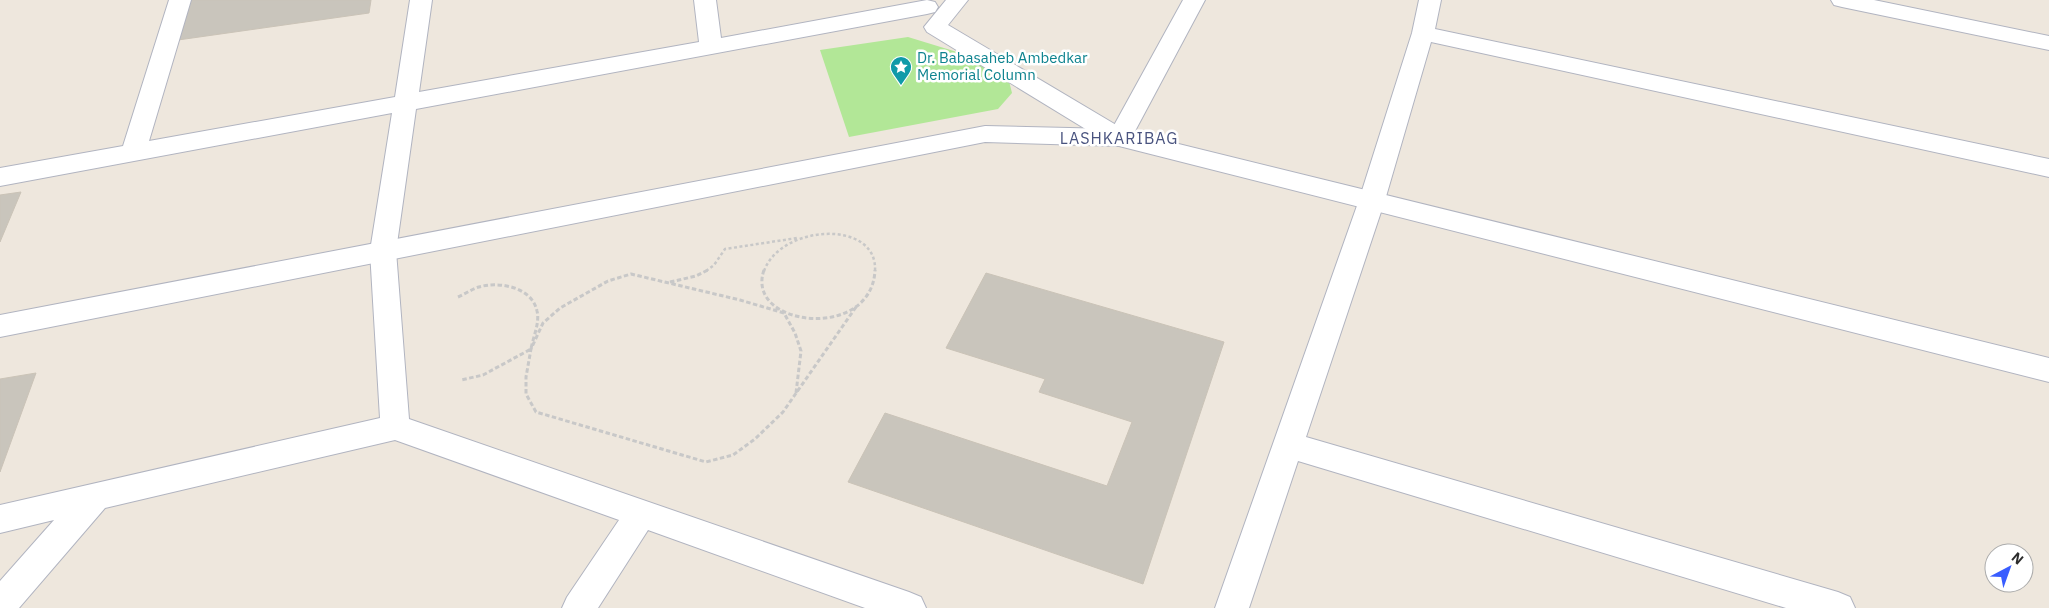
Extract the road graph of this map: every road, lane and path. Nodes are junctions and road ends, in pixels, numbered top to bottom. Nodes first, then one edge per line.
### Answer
1 (180, 0) edge
2 (421, 0) edge
3 (705, 0) edge
4 (957, 0) edge
5 (1194, 0) edge
6 (1430, 0) edge
7 (1842, 0) edge
8 (928, 12) edge
9 (1423, 33) junction
10 (2049, 43) edge
11 (711, 47) junction
12 (405, 103) junction
13 (1119, 138) junction
14 (133, 153) junction
15 (2049, 168) edge
16 (0, 178) edge
17 (1372, 200) junction
18 (801, 237) junction
19 (383, 251) junction
20 (667, 282) junction
21 (458, 297) dead end
22 (856, 307) junction
23 (784, 313) junction
24 (0, 326) edge
25 (531, 349) junction
26 (2049, 370) edge
27 (461, 380) dead end
28 (796, 392) junction
29 (395, 427) junction
30 (1288, 445) junction
31 (96, 496) junction
32 (641, 513) junction
33 (0, 518) edge
34 (0, 605) edge
35 (579, 608) edge
36 (909, 608) edge
37 (1232, 608) edge
38 (1838, 608) edge

1 - 14 street
2 - 12 street
3 - 11 street
4 - 8 street
5 - 13 street
6 - 9 street
7 - 10 street
8 - 11 street
8 - 13 street
9 - 15 street
9 - 17 street
11 - 12 street
12 - 14 street
12 - 19 street
13 - 17 street
13 - 19 street
14 - 16 street
17 - 26 street
17 - 30 street
18 - 20 path
18 - 22 path
18 - 23 path
19 - 24 street
19 - 29 street
20 - 23 path
20 - 25 path
21 - 25 path
22 - 23 path
22 - 28 path
23 - 28 path
25 - 27 path
25 - 28 path
29 - 31 street
29 - 32 street
30 - 37 street
30 - 38 street
31 - 33 street
31 - 34 street
32 - 35 street
32 - 36 street

